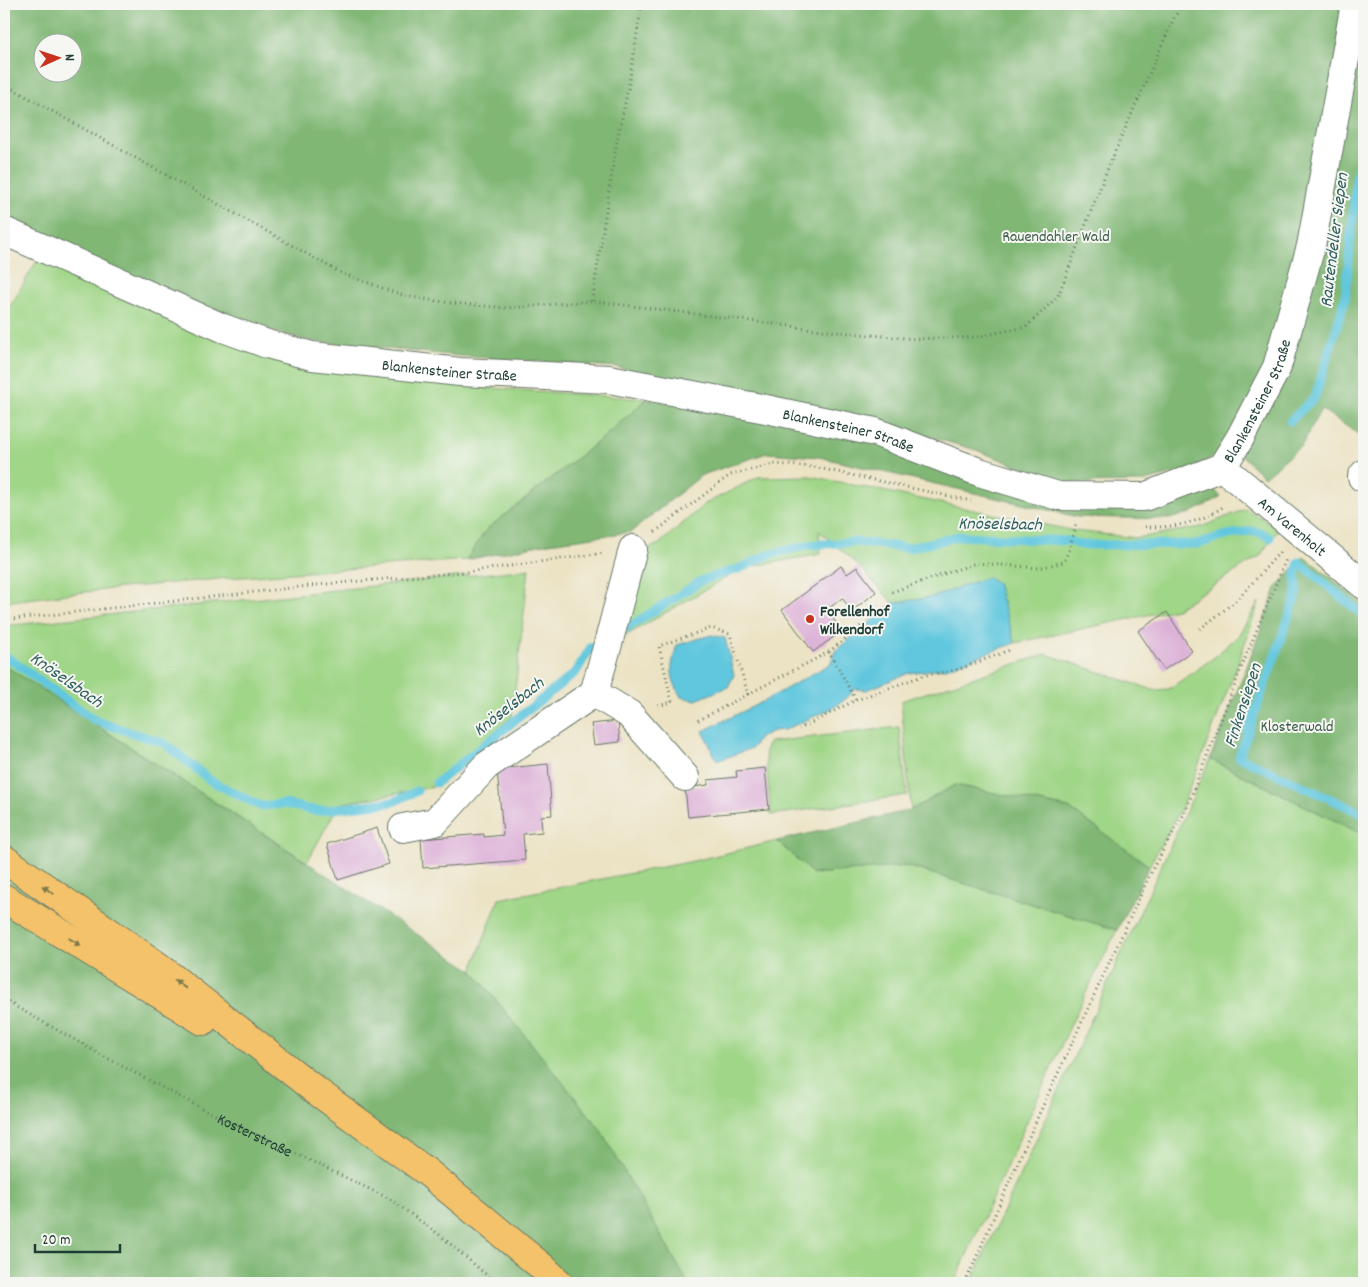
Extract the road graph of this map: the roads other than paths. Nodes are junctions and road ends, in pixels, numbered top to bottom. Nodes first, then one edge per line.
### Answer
1 (1355, 4) edge
2 (4, 231) edge
3 (1222, 466) junction
4 (632, 549) road end
5 (1364, 585) edge
6 (594, 692) junction
7 (685, 777) dead end
8 (403, 828) dead end
9 (4, 859) edge
10 (4, 898) edge
11 (315, 1090) junction
12 (559, 1283) edge

1 - 3 street, Blankensteiner Straße
2 - 3 street, Blankensteiner Straße
3 - 5 street, Am Varenholt
4 - 6 street
6 - 7 street
6 - 8 street
11 -> 9 main road
10 -> 11 main road
11 - 12 main road

